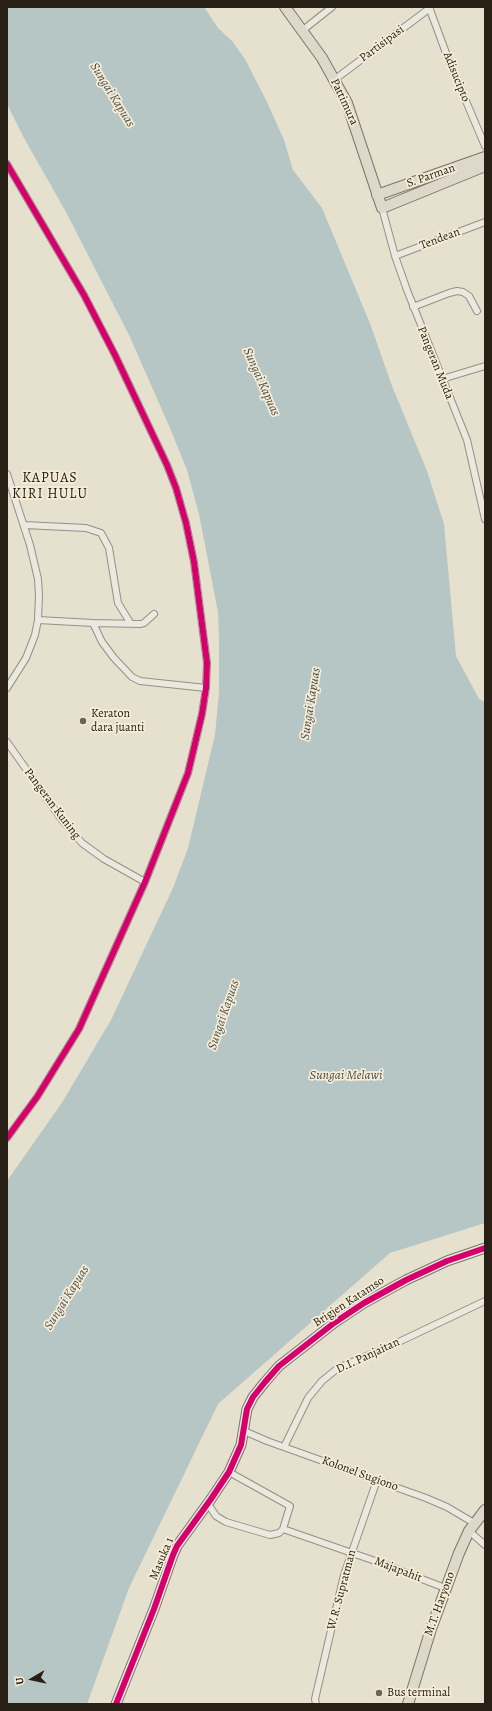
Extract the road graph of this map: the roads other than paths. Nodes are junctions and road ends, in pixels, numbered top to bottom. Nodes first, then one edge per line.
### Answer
1 (285, 7) edge
2 (332, 7) edge
3 (430, 8) edge
4 (302, 30) junction
5 (334, 80) junction
6 (485, 146) edge
7 (485, 157) edge
8 (7, 164) edge
9 (485, 166) edge
10 (377, 195) junction
11 (382, 208) junction
12 (485, 222) edge
13 (395, 256) junction
14 (413, 307) junction
15 (477, 311) dead end
16 (485, 366) edge
17 (442, 379) junction
18 (7, 474) edge
19 (485, 519) edge
20 (24, 525) junction
21 (154, 614) dead end
22 (38, 620) junction
23 (93, 623) junction
24 (131, 624) junction
25 (7, 688) edge
26 (206, 688) junction
27 (7, 744) edge
28 (145, 882) junction
29 (7, 1138) edge
30 (485, 1248) edge
31 (485, 1301) edge
32 (244, 1431) junction
33 (284, 1447) junction
34 (229, 1472) junction
35 (377, 1480) junction
36 (206, 1507) junction
37 (485, 1510) edge
38 (472, 1527) junction
39 (283, 1529) junction
40 (485, 1545) edge
41 (351, 1553) junction
42 (445, 1588) junction
43 (315, 1703) edge
44 (116, 1704) edge
45 (408, 1704) edge

1 - 4 main road, Pattimura
2 - 4 street
3 - 5 street, Partisipasi
3 - 6 street, Adisucipto
4 - 5 main road, Pattimura
5 - 10 main road, Pattimura
7 - 10 main road, S. Parman
8 - 26 street
9 - 11 main road
10 - 11 main road, Pattimura
11 - 13 street, Pangeran Muda
12 - 13 street, Tendean
13 - 14 street, Pangeran Muda
14 - 15 street
14 - 17 street, Pangeran Muda
16 - 17 street
17 - 19 street, Pangeran Muda
18 - 20 street
20 - 22 street
20 - 24 street
21 - 24 street
22 - 23 street
22 - 25 street
23 - 24 street
23 - 26 street
26 - 28 street
27 - 28 street, Pangeran Kuning
28 - 29 street
30 - 32 street, Brigjen Katamso
31 - 33 street, D.I. Panjaitan
32 - 33 street, Kolonel Sugiono
32 - 34 street, Masuka 1
33 - 35 street, Kolonel Sugiono
34 - 36 street, Masuka 1
34 - 39 street
35 - 38 street, Kolonel Sugiono
35 - 41 street, W.R. Supratman
36 - 39 street
36 - 44 street, Masuka 1
37 - 38 main road, M.T. Haryono
38 - 40 street, Kolonel Sugiono
38 - 42 main road, M.T. Haryono
39 - 41 street, Majapahit
41 - 42 street, Majapahit
41 - 43 street, W.R. Supratman
42 - 45 main road, M.T. Haryono

